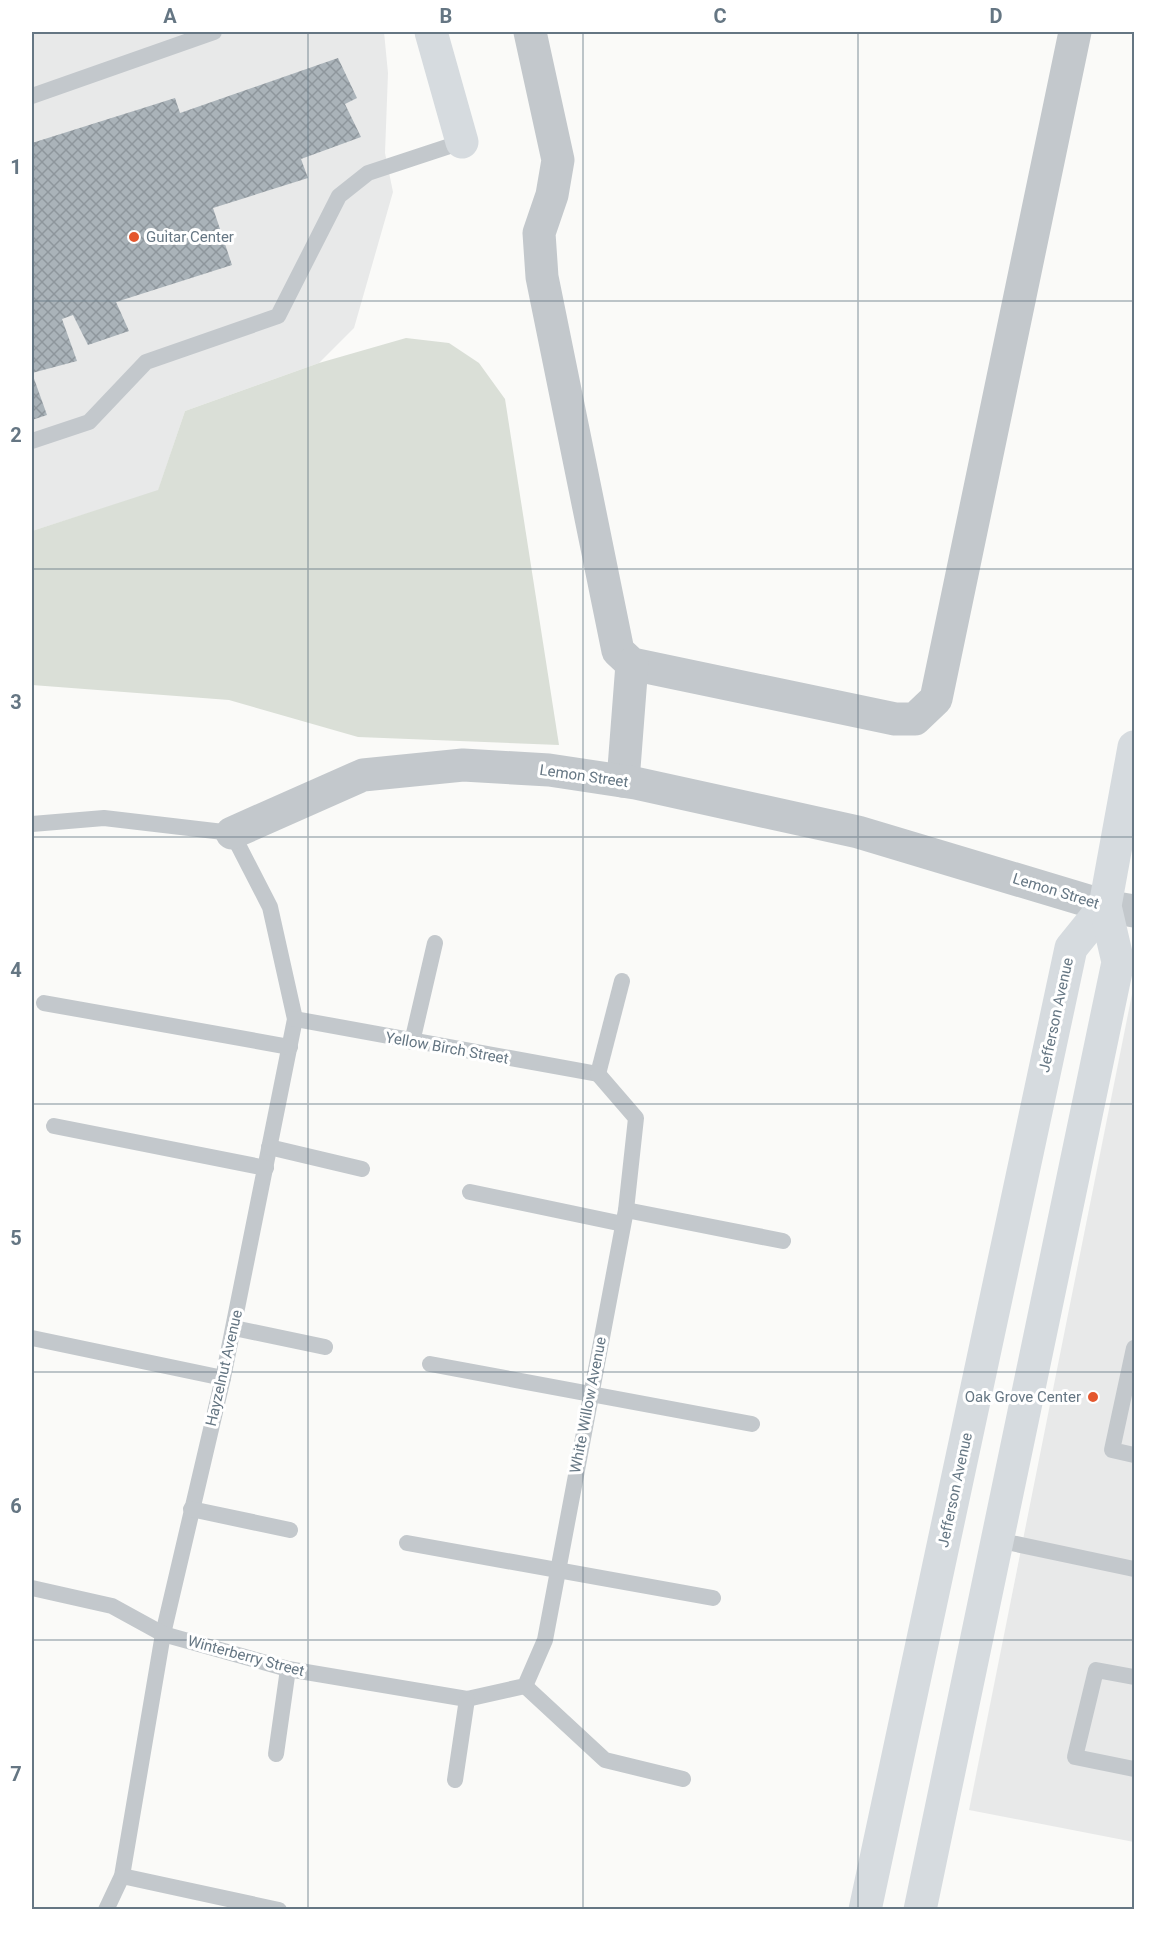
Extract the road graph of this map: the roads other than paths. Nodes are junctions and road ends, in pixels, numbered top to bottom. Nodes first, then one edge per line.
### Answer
1 (214, 32) edge
2 (431, 32) edge
3 (530, 32) edge
4 (1075, 32) edge
5 (32, 96) edge
6 (462, 142) joint
7 (32, 441) edge
8 (632, 664) junction
9 (1134, 747) edge
10 (622, 781) junction
11 (32, 824) edge
12 (232, 833) junction
13 (1120, 909) edge
14 (435, 943) dead end
15 (622, 981) dead end
16 (44, 1003) dead end
17 (295, 1019) junction
18 (412, 1042) junction
19 (290, 1047) junction
20 (598, 1074) junction
21 (54, 1126) dead end
22 (269, 1147) junction
23 (266, 1168) junction
24 (362, 1169) dead end
25 (470, 1192) dead end
26 (624, 1217) junction
27 (783, 1241) dead end
28 (234, 1328) junction
29 (32, 1338) edge
30 (325, 1347) dead end
31 (1134, 1348) edge
32 (430, 1364) dead end
33 (223, 1378) junction
34 (590, 1394) junction
35 (752, 1424) dead end
36 (1134, 1455) edge
37 (191, 1509) junction
38 (290, 1530) dead end
39 (997, 1540) junction
40 (407, 1543) dead end
41 (1134, 1569) edge
42 (558, 1571) junction
43 (32, 1588) edge
44 (713, 1598) dead end
45 (163, 1634) junction
46 (288, 1669) junction
47 (1134, 1677) edge
48 (525, 1686) junction
49 (467, 1699) junction
50 (276, 1754) dead end
51 (1134, 1769) edge
52 (683, 1779) dead end
53 (455, 1780) dead end
54 (122, 1876) junction
55 (106, 1910) edge
56 (279, 1910) edge
57 (865, 1910) edge
58 (920, 1910) edge

1 - 5 lane
2 - 6 main road
3 - 8 street
4 - 8 street
6 - 7 lane
8 - 10 street
9 - 13 main road, Jefferson Avenue
10 - 12 street, Lemon Street
10 - 13 street, Lemon Street
11 - 12 lane
12 - 17 lane, Hayzelnut Avenue
13 - 39 main road, Jefferson Avenue
13 - 57 main road, Jefferson Avenue
14 - 18 lane
15 - 20 lane
16 - 19 lane
17 - 18 lane, Yellow Birch Street
17 - 19 lane, Hayzelnut Avenue
18 - 20 lane, Yellow Birch Street
19 - 22 lane, Hayzelnut Avenue
20 - 26 lane, White Willow Avenue
21 - 23 lane
22 - 23 lane, Hayzelnut Avenue
22 - 24 lane
23 - 28 lane, Hayzelnut Avenue
25 - 26 lane
26 - 27 lane
26 - 34 lane, White Willow Avenue
28 - 30 lane
28 - 33 lane, Hayzelnut Avenue
29 - 33 lane
31 - 36 lane
32 - 34 lane
33 - 37 lane, Hayzelnut Avenue
34 - 35 lane
34 - 42 lane, White Willow Avenue
37 - 38 lane
37 - 45 lane, Hayzelnut Avenue
39 - 41 lane
39 - 58 main road, Jefferson Avenue
40 - 42 lane
42 - 44 lane
42 - 48 lane, White Willow Avenue
43 - 45 lane, Winterberry Street
45 - 46 lane, Winterberry Street
45 - 54 lane, Hayzelnut Avenue
46 - 49 lane, Winterberry Street
46 - 50 lane
47 - 51 lane
48 - 49 lane
48 - 52 lane
49 - 53 lane
54 - 55 lane, Hayzelnut Avenue
54 - 56 lane

